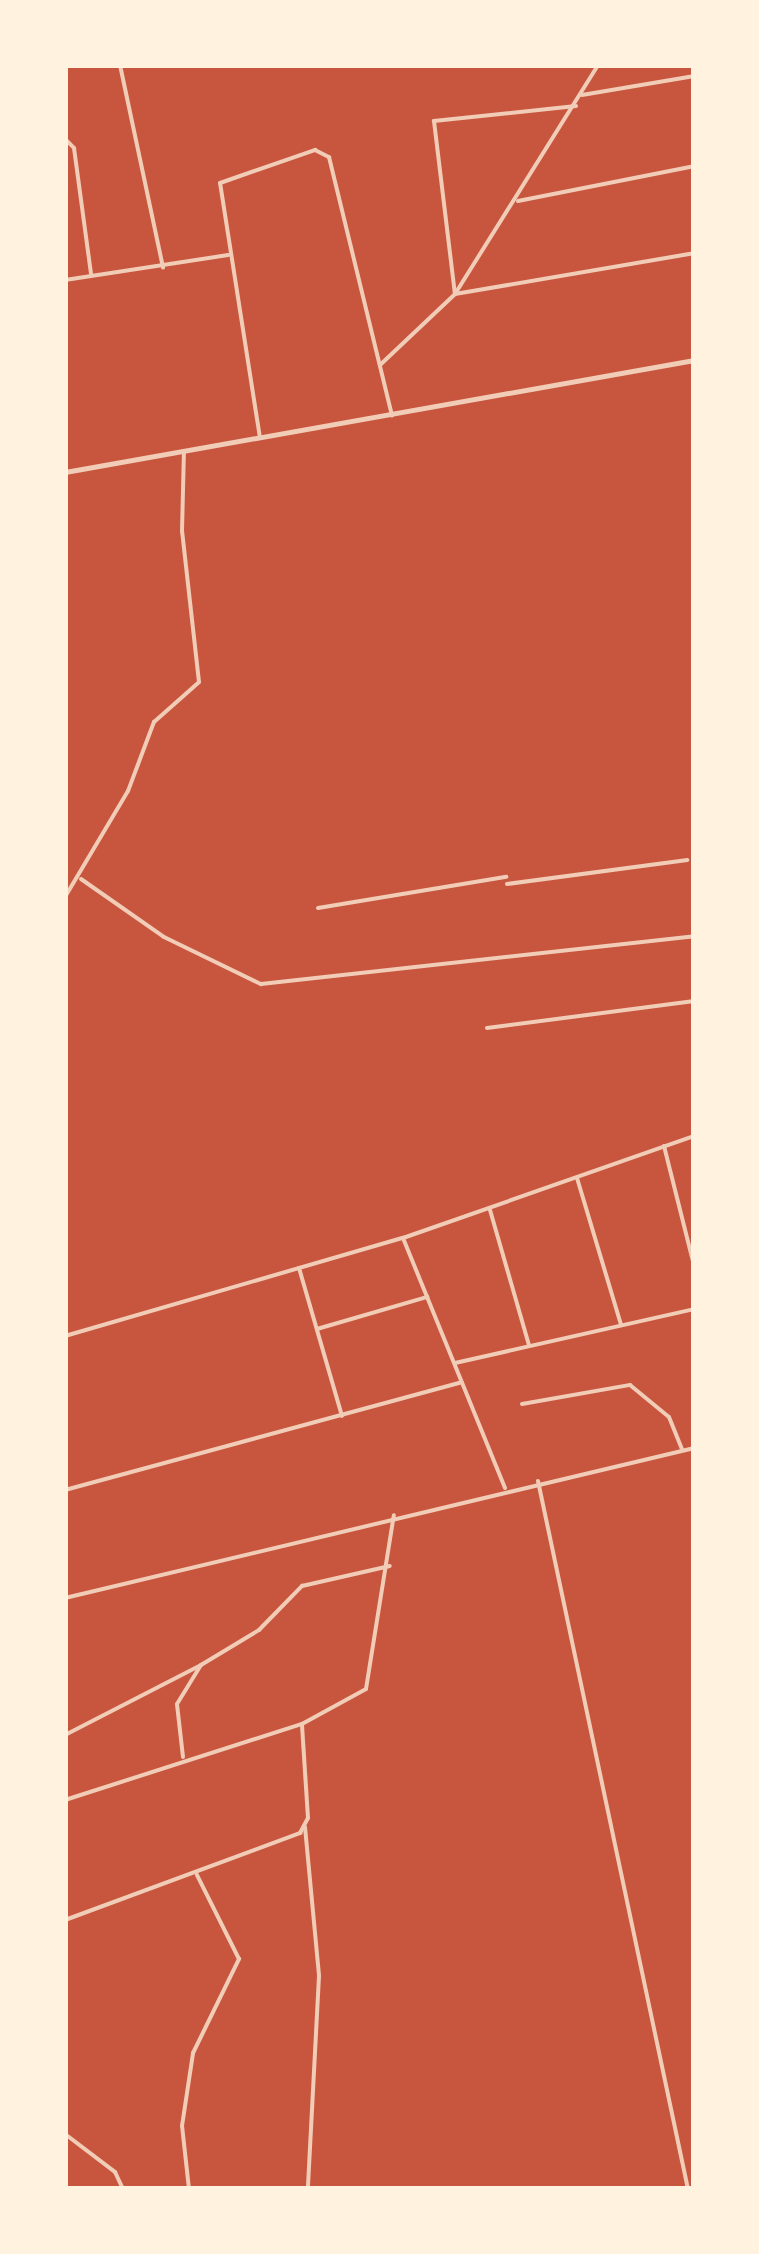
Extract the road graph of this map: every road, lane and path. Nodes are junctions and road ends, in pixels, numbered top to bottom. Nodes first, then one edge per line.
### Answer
1 (120, 65) edge
2 (226, 65) edge
3 (257, 65) edge
4 (598, 65) edge
5 (694, 76) edge
6 (582, 95) junction
7 (576, 106) junction
8 (65, 140) edge
9 (694, 166) edge
10 (518, 201) junction
11 (694, 253) edge
12 (230, 255) junction
13 (163, 267) junction
14 (91, 276) junction
15 (65, 280) edge
16 (455, 294) junction
17 (694, 360) edge
18 (380, 365) junction
19 (392, 414) junction
20 (260, 438) junction
21 (184, 451) junction
22 (65, 472) edge
23 (687, 860) dead end
24 (506, 877) dead end
25 (81, 879) junction
26 (507, 884) dead end
27 (65, 896) edge
28 (318, 908) dead end
29 (694, 936) edge
30 (694, 1001) edge
31 (487, 1028) dead end
32 (694, 1136) edge
33 (664, 1146) junction
34 (577, 1178) junction
35 (490, 1209) junction
36 (403, 1238) junction
37 (694, 1265) edge
38 (299, 1268) junction
39 (427, 1296) junction
40 (694, 1309) edge
41 (621, 1325) junction
42 (317, 1328) junction
43 (65, 1336) edge
44 (528, 1345) junction
45 (455, 1362) junction
46 (462, 1382) junction
47 (522, 1404) dead end
48 (342, 1416) junction
49 (694, 1448) edge
50 (682, 1450) junction
51 (538, 1481) junction
52 (505, 1489) junction
53 (65, 1490) edge
54 (394, 1515) junction
55 (390, 1566) junction
56 (65, 1598) edge
57 (201, 1665) junction
58 (302, 1724) junction
59 (65, 1735) edge
60 (182, 1757) junction
61 (65, 1800) edge
62 (305, 1828) junction
63 (197, 1875) junction
64 (65, 1920) edge
65 (65, 2134) edge
66 (122, 2189) edge
67 (189, 2189) edge
68 (308, 2189) edge
69 (688, 2189) edge

1 - 13 street
2 - 3 street
4 - 6 street
5 - 6 street
6 - 7 street
7 - 10 street
7 - 16 street
8 - 14 street
9 - 10 street
10 - 16 street
11 - 16 street
12 - 13 street
12 - 18 street
12 - 20 street
13 - 14 street
14 - 15 street
16 - 18 street
17 - 19 street
18 - 19 street
19 - 20 street
20 - 21 street
21 - 22 street
21 - 25 street
23 - 26 street
24 - 28 street
25 - 27 street
25 - 29 street
30 - 31 street
32 - 33 street
33 - 34 street
33 - 37 street
34 - 35 street
34 - 41 street
35 - 36 street
35 - 44 street
36 - 38 street
36 - 39 street
38 - 42 street
38 - 43 street
39 - 42 street
39 - 45 street
40 - 41 street
41 - 44 street
42 - 48 street
44 - 45 street
45 - 46 street
46 - 48 street
46 - 52 street
47 - 50 street
48 - 53 street
49 - 50 street
50 - 51 street
51 - 52 street
51 - 69 street
52 - 54 street
54 - 55 street
54 - 56 street
55 - 57 street
55 - 58 street
57 - 59 street
57 - 60 street
58 - 60 street
58 - 62 street
60 - 61 street
62 - 63 street
62 - 68 street
63 - 64 street
63 - 67 street
65 - 66 street

